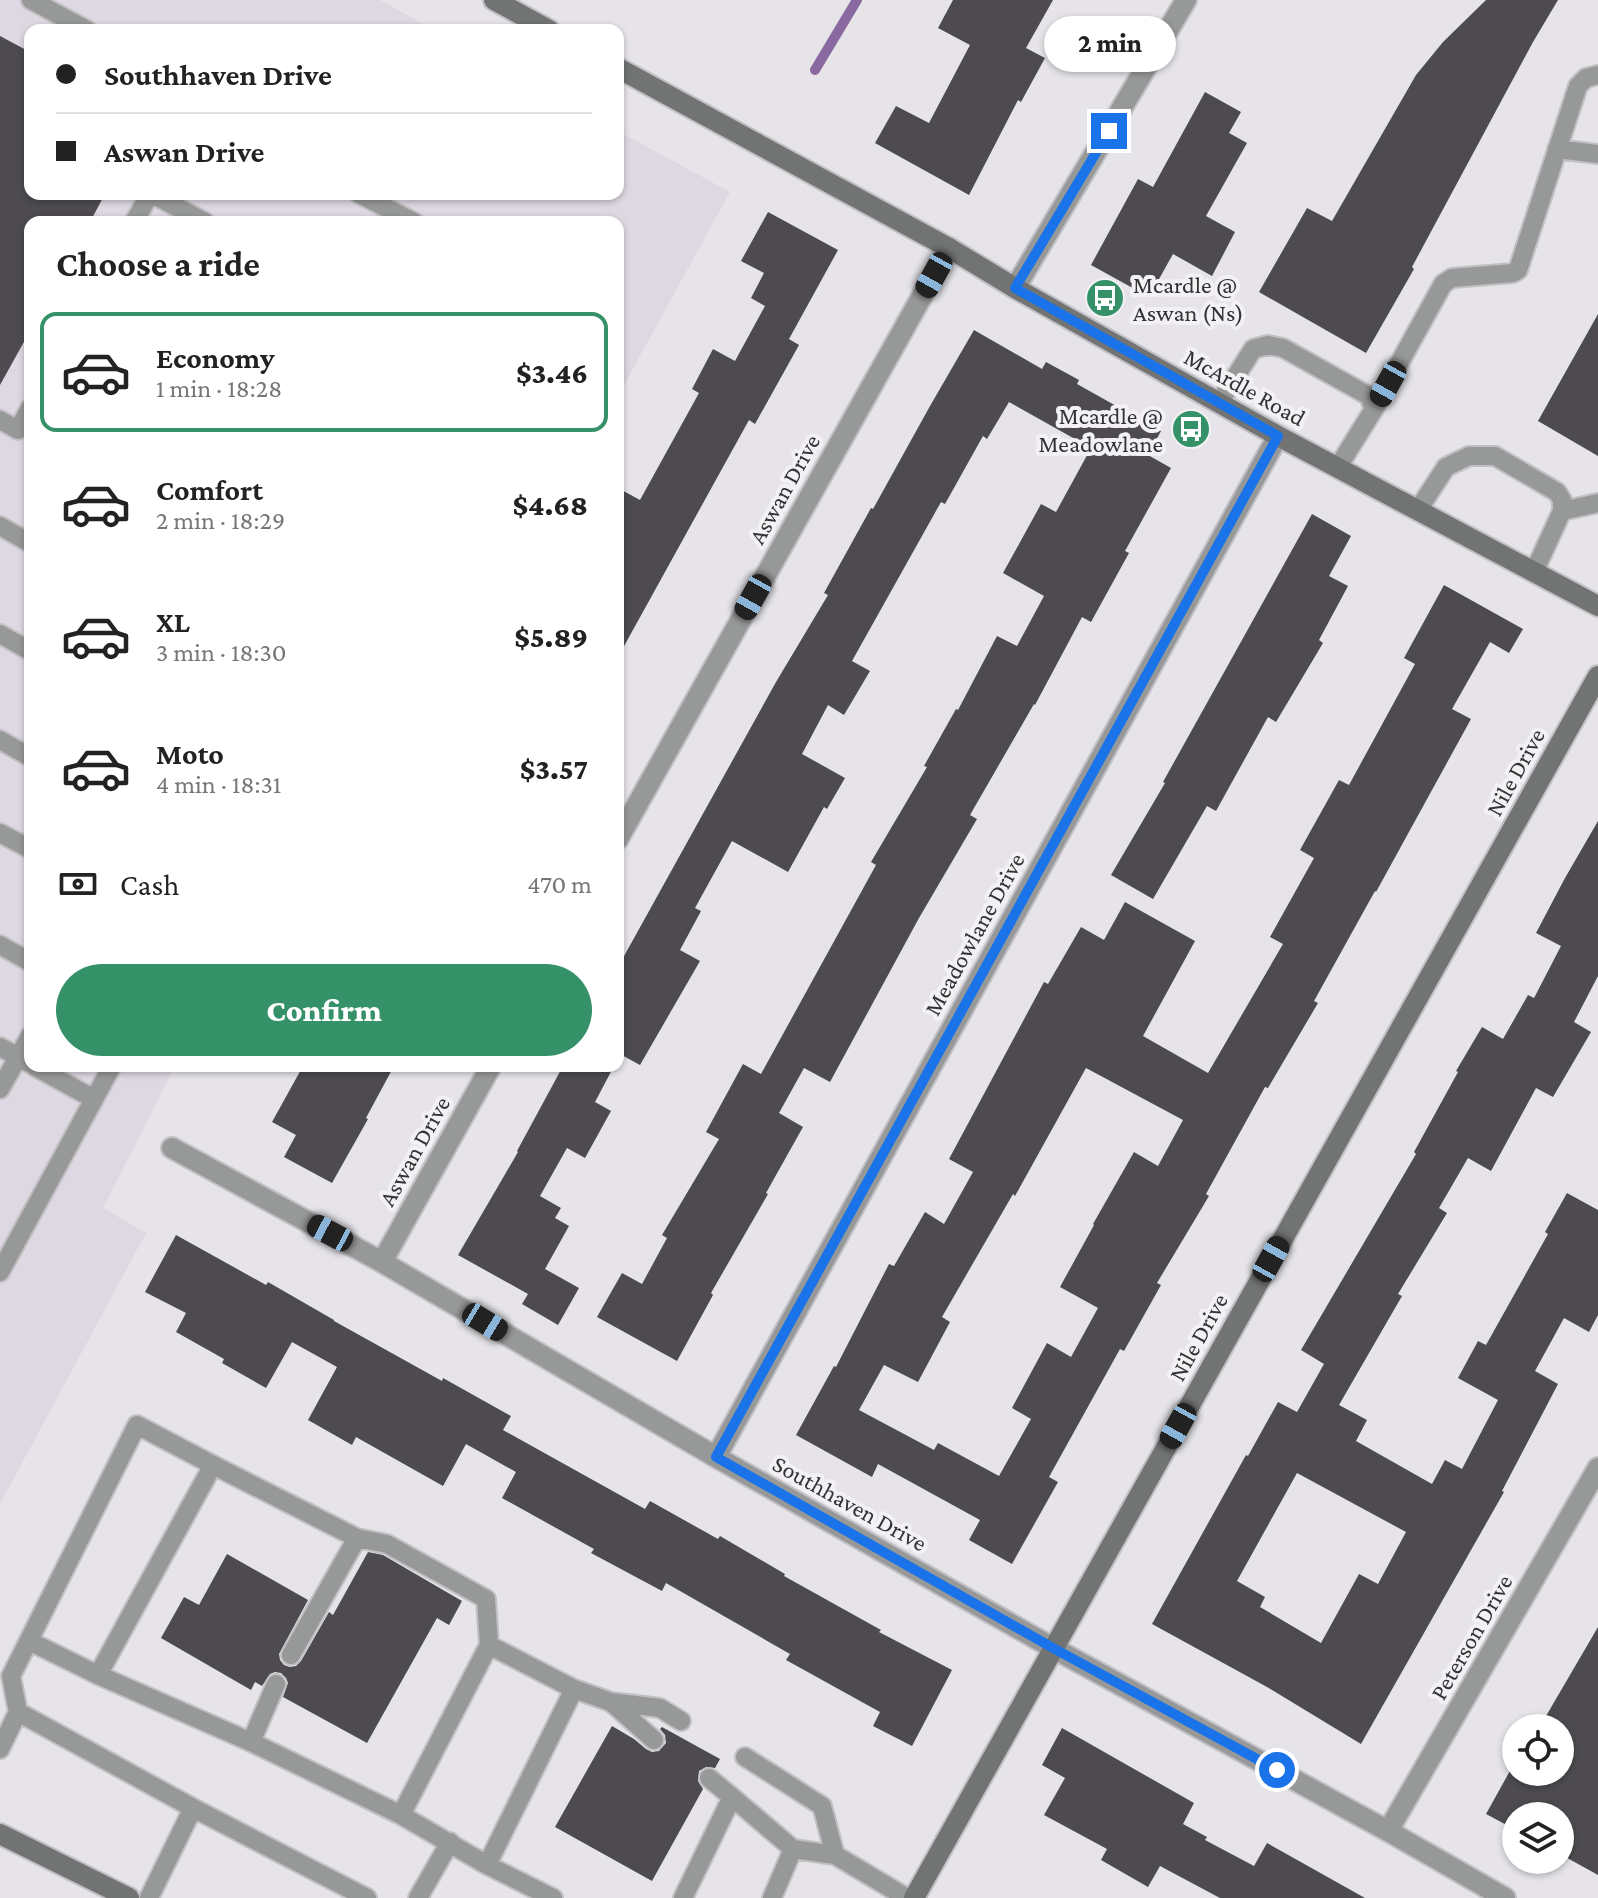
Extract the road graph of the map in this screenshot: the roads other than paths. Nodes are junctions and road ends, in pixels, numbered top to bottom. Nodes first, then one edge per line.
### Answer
1 (31, 0) edge
2 (494, 0) edge
3 (1186, 0) edge
4 (76, 24) edge
5 (538, 24) edge
6 (624, 71) edge
7 (1598, 75) edge
8 (1557, 149) junction
9 (1598, 154) edge
10 (163, 200) edge
11 (371, 200) edge
12 (193, 216) edge
13 (402, 216) edge
14 (949, 248) junction
15 (1015, 288) junction
16 (1219, 403) junction
17 (1374, 409) junction
18 (0, 420) edge
19 (24, 433) edge
20 (1278, 436) junction
21 (1338, 467) junction
22 (1598, 503) edge
23 (1418, 510) junction
24 (1562, 511) junction
25 (0, 526) edge
26 (24, 540) edge
27 (1534, 572) junction
28 (1598, 606) edge
29 (0, 634) edge
30 (24, 648) edge
31 (1598, 676) edge
32 (0, 740) edge
33 (24, 754) edge
34 (624, 828) edge
35 (0, 833) edge
36 (24, 846) edge
37 (0, 945) edge
38 (24, 959) edge
39 (0, 1047) edge
40 (24, 1060) edge
41 (24, 1065) edge
42 (45, 1072) edge
43 (109, 1072) edge
44 (488, 1072) edge
45 (0, 1089) edge
46 (94, 1099) junction
47 (172, 1148) dead end
48 (382, 1262) junction
49 (0, 1272) edge
50 (716, 1457) junction
51 (213, 1465) junction
52 (1598, 1468) edge
53 (357, 1538) junction
54 (29, 1641) junction
55 (489, 1645) junction
56 (1053, 1648) junction
57 (291, 1655) dead end
58 (98, 1675) junction
59 (276, 1684) dead end
60 (574, 1689) junction
61 (611, 1702) junction
62 (18, 1712) junction
63 (681, 1721) dead end
64 (654, 1740) dead end
65 (251, 1742) junction
66 (0, 1749) edge
67 (745, 1757) dead end
68 (709, 1778) dead end
69 (732, 1797) junction
70 (193, 1808) junction
71 (401, 1815) junction
72 (1388, 1831) junction
73 (0, 1834) edge
74 (450, 1842) junction
75 (793, 1849) junction
76 (835, 1855) junction
77 (487, 1865) junction
78 (129, 1898) edge
79 (149, 1898) edge
80 (367, 1898) edge
81 (418, 1898) edge
82 (553, 1898) edge
83 (683, 1898) edge
84 (772, 1898) edge
85 (907, 1898) edge
86 (914, 1898) edge
87 (1505, 1898) edge

1 - 4 lane
2 - 5 main road
3 - 15 street
6 - 14 main road, McArdle Road
7 - 8 lane
8 - 9 lane
8 - 17 lane
10 - 12 lane
11 - 13 lane
14 - 15 main road, McArdle Road
14 - 34 street, Aswan Drive
15 - 16 main road, McArdle Road
16 - 17 lane
16 - 20 main road, McArdle Road
17 - 21 lane
18 - 19 lane
20 - 21 main road, McArdle Road
20 - 50 street, Meadowlane Drive
21 - 23 main road, McArdle Road
22 - 24 lane
23 - 24 lane
23 - 27 main road, McArdle Road
24 - 27 lane
25 - 26 lane
27 - 28 main road, McArdle Road
29 - 30 lane
31 - 56 main road, Nile Drive
32 - 33 lane
35 - 36 lane
37 - 38 lane
39 - 40 lane
41 - 45 lane
42 - 46 lane
43 - 46 lane
44 - 48 street, Aswan Drive
46 - 49 lane
47 - 48 street, Southhaven Drive
48 - 50 street, Southhaven Drive
50 - 56 street, Southhaven Drive
51 - 53 lane
51 - 54 lane
51 - 58 lane
52 - 72 street, Peterson Drive
53 - 55 lane
53 - 57 lane
54 - 58 lane
54 - 62 lane
55 - 60 lane
55 - 71 lane
56 - 72 street, Southhaven Drive
56 - 86 main road, Nile Drive
58 - 65 lane
59 - 65 lane
60 - 61 lane
60 - 77 lane
61 - 63 lane
61 - 64 lane
62 - 66 lane
62 - 70 lane
65 - 71 lane
67 - 76 lane
68 - 69 lane
69 - 75 lane
69 - 83 lane
70 - 79 lane
70 - 80 lane
71 - 74 lane
72 - 87 street, Southhaven Drive
73 - 78 main road
74 - 77 lane
74 - 81 lane
75 - 76 lane
75 - 84 lane
76 - 85 lane
77 - 82 lane

